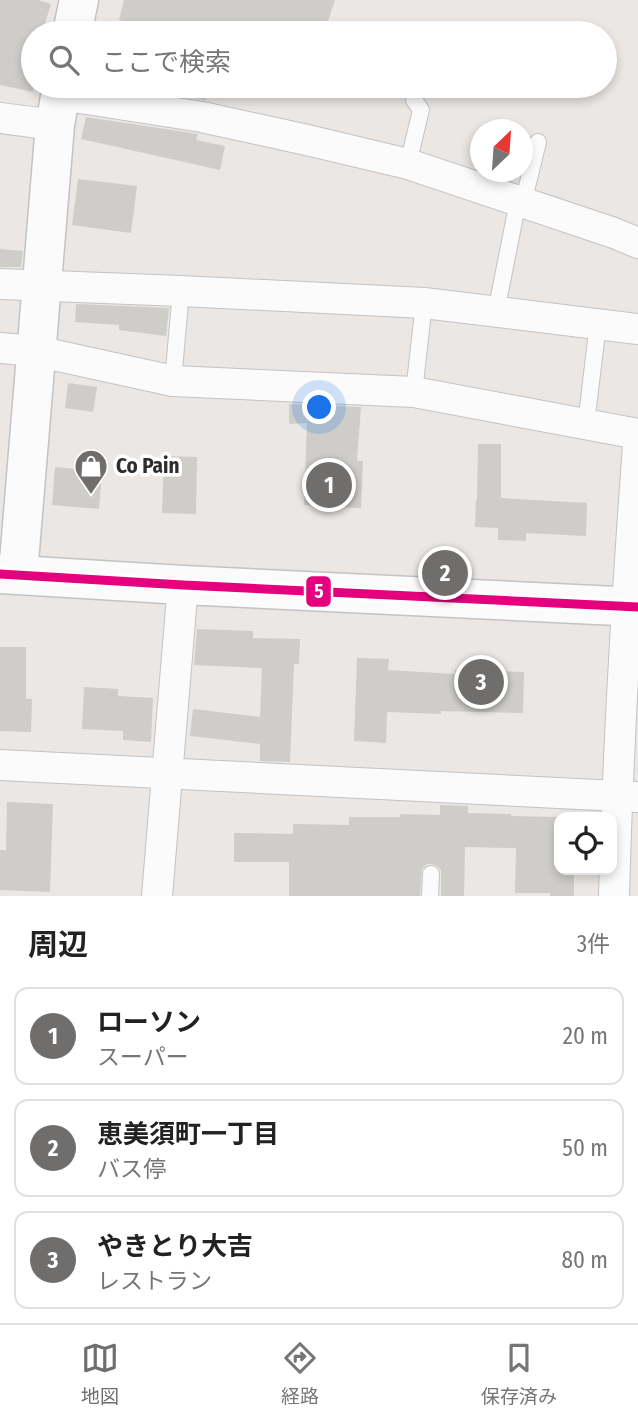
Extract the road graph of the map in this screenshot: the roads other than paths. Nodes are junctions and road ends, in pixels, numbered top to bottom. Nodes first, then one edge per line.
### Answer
1 (79, 0) edge
2 (75, 21) edge
3 (414, 98) edge
4 (59, 102) edge
5 (0, 117) edge
6 (538, 142) dead end
7 (408, 164) junction
8 (521, 202) junction
9 (638, 243) edge
10 (0, 284) edge
11 (42, 284) junction
12 (181, 290) junction
13 (424, 303) junction
14 (496, 312) junction
15 (598, 324) junction
16 (638, 329) edge
17 (18, 350) edge
18 (173, 382) junction
19 (414, 392) junction
20 (586, 424) junction
21 (638, 434) edge
22 (638, 445) edge
23 (9, 574) edge
24 (183, 585) junction
25 (632, 606) edge
26 (0, 765) edge
27 (166, 774) junction
28 (627, 797) edge
29 (431, 874) dead end
30 (157, 896) edge
31 (430, 896) edge
32 (614, 896) edge

1 - 2 street
3 - 7 lane
4 - 5 street
4 - 7 street
4 - 11 street
6 - 8 lane
7 - 8 street
8 - 9 street
8 - 14 lane
10 - 11 street
11 - 12 street
11 - 17 street
12 - 13 street
12 - 18 lane
13 - 14 street
13 - 19 lane
14 - 15 street
15 - 16 street
15 - 20 lane
17 - 18 street
17 - 23 street
18 - 19 street
19 - 20 street
20 - 21 street
22 - 25 street
23 - 24 street
24 - 25 street
24 - 27 street
25 - 28 street
26 - 27 street
27 - 28 street
27 - 30 street
28 - 32 street
29 - 31 lane

